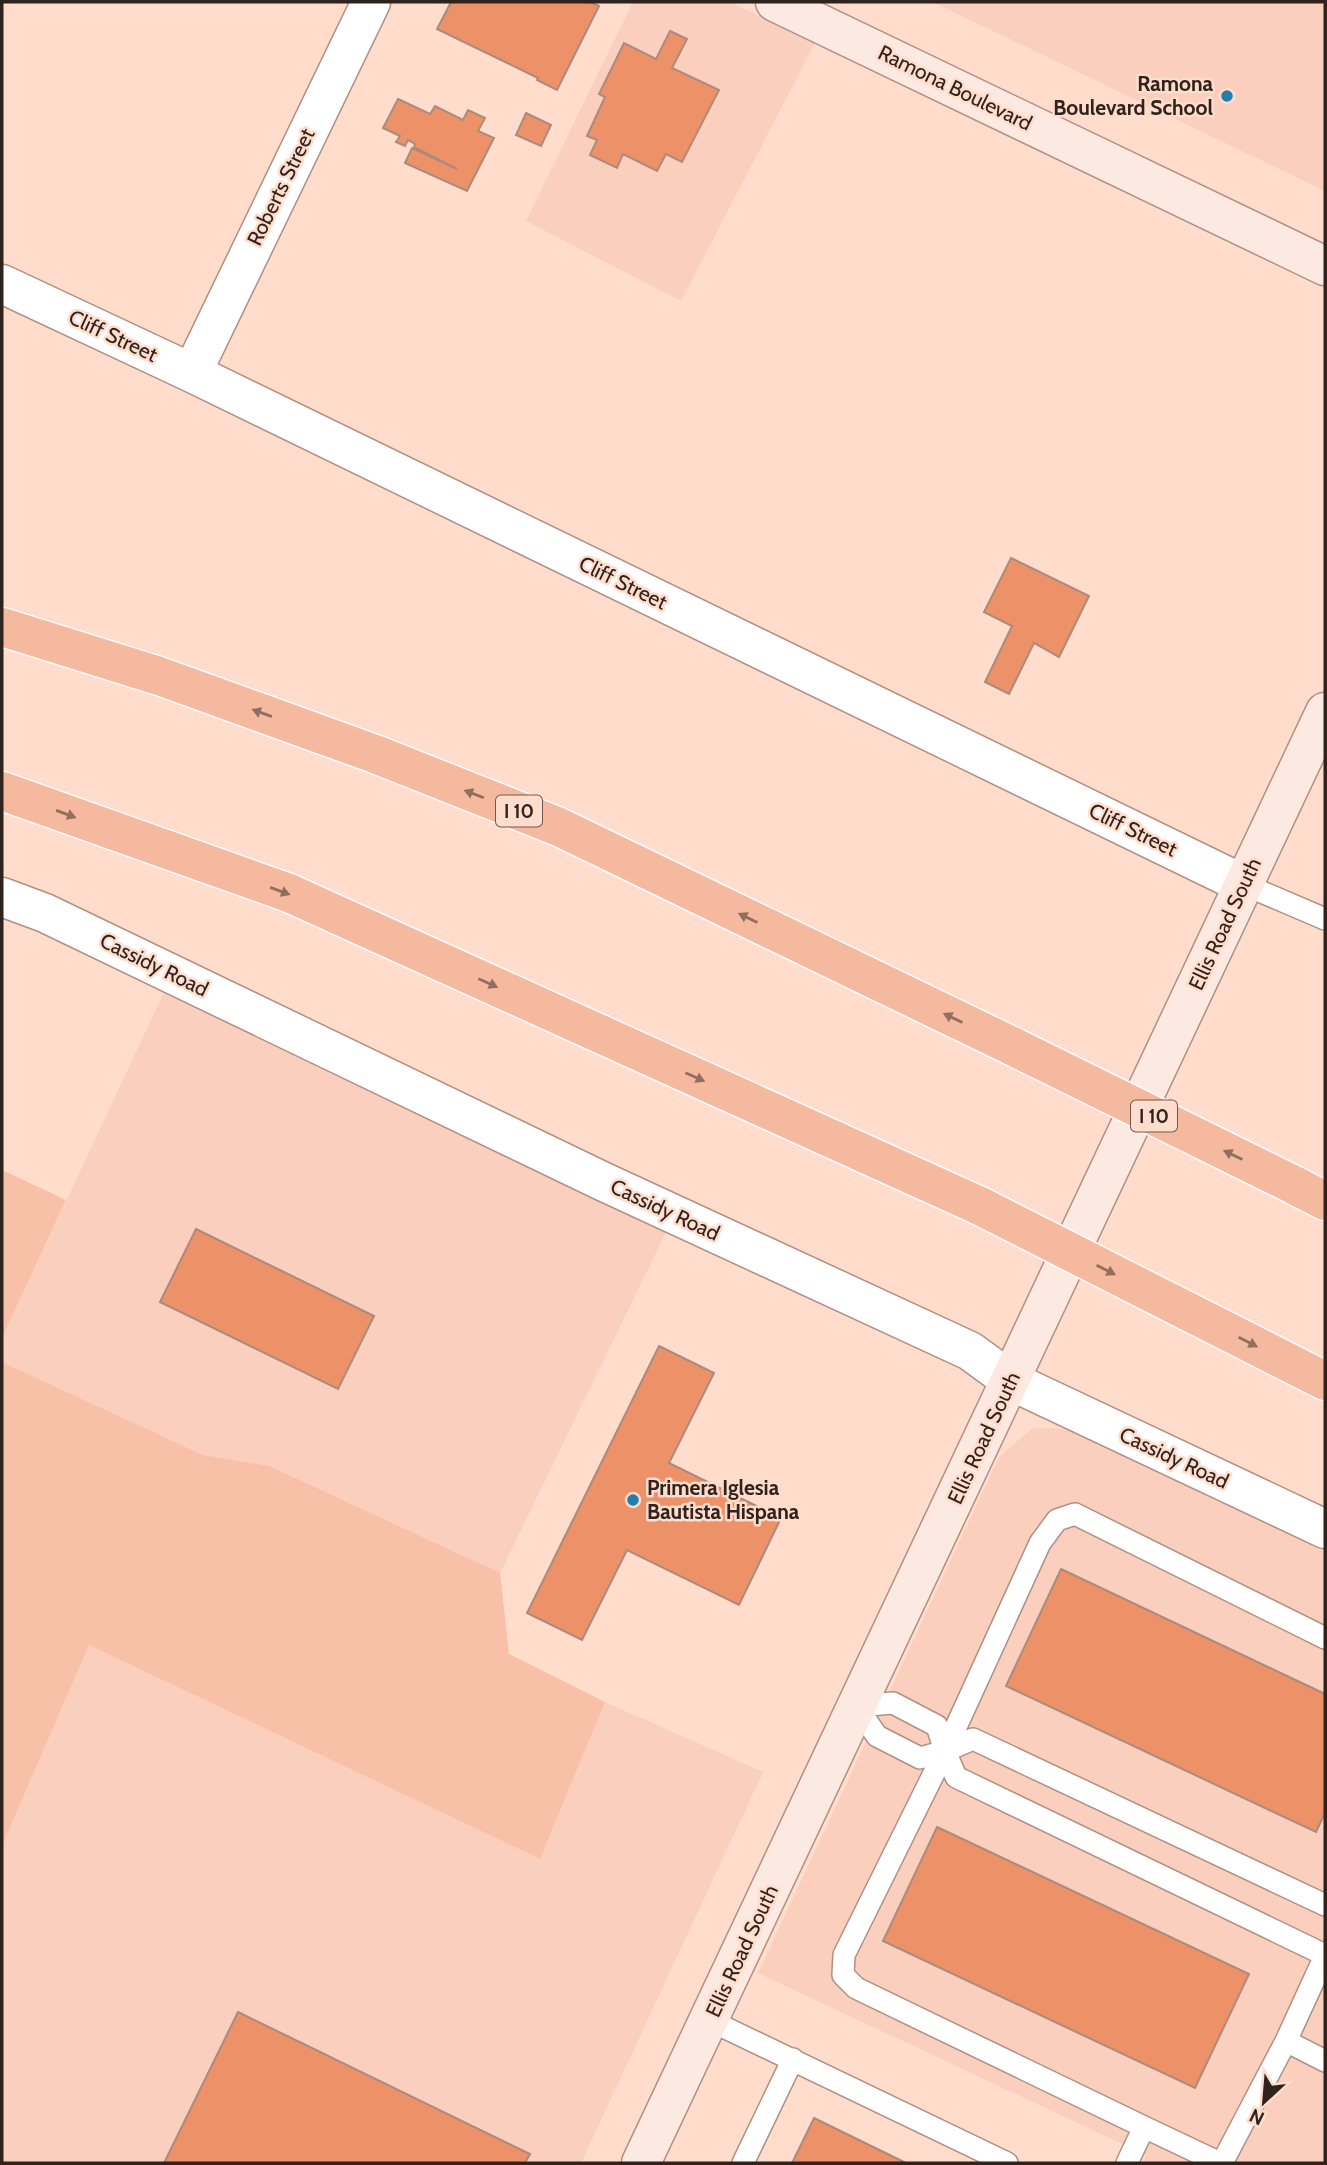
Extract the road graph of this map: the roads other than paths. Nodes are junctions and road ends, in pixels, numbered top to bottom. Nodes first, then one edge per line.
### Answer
1 (371, 2) edge
2 (775, 2) edge
3 (1325, 265) edge
4 (2, 284) edge
5 (192, 373) junction
6 (2, 627) edge
7 (1325, 712) edge
8 (2, 791) edge
9 (1243, 884) junction
10 (2, 897) edge
11 (1325, 919) edge
12 (1310, 1193) edge
13 (1011, 1381) junction
14 (1325, 1381) edge
15 (1325, 1529) edge
16 (1325, 1638) edge
17 (856, 1706) junction
18 (945, 1751) junction
19 (1325, 1905) edge
20 (1325, 1955) edge
21 (709, 2020) junction
22 (1286, 2041) junction
23 (793, 2059) junction
24 (1325, 2061) edge
25 (1144, 2127) junction
26 (642, 2163) edge
27 (744, 2163) edge
28 (1007, 2163) edge
29 (1127, 2163) edge
30 (1221, 2163) edge

1 - 5 street, Roberts Street
2 - 3 street, Ramona Boulevard
4 - 5 street, Cliff Street
5 - 9 street, Cliff Street
12 -> 6 highway, I 10, bridge
7 - 9 street, Ellis Road South
8 -> 14 highway, bridge
9 - 11 lane
9 - 13 street, Ellis Road South
10 - 13 street, Cassidy Road
13 - 15 street, Cassidy Road
13 - 17 street, Ellis Road South
16 - 18 lane
17 - 18 lane
17 - 18 lane
17 - 21 street, Ellis Road South
18 - 19 lane
18 - 20 lane
18 - 25 lane
20 - 22 lane
21 - 23 lane
21 - 26 street, Ellis Road South
22 - 24 lane
22 - 30 lane
23 - 27 lane
23 - 28 lane
25 - 29 lane
25 - 30 lane

